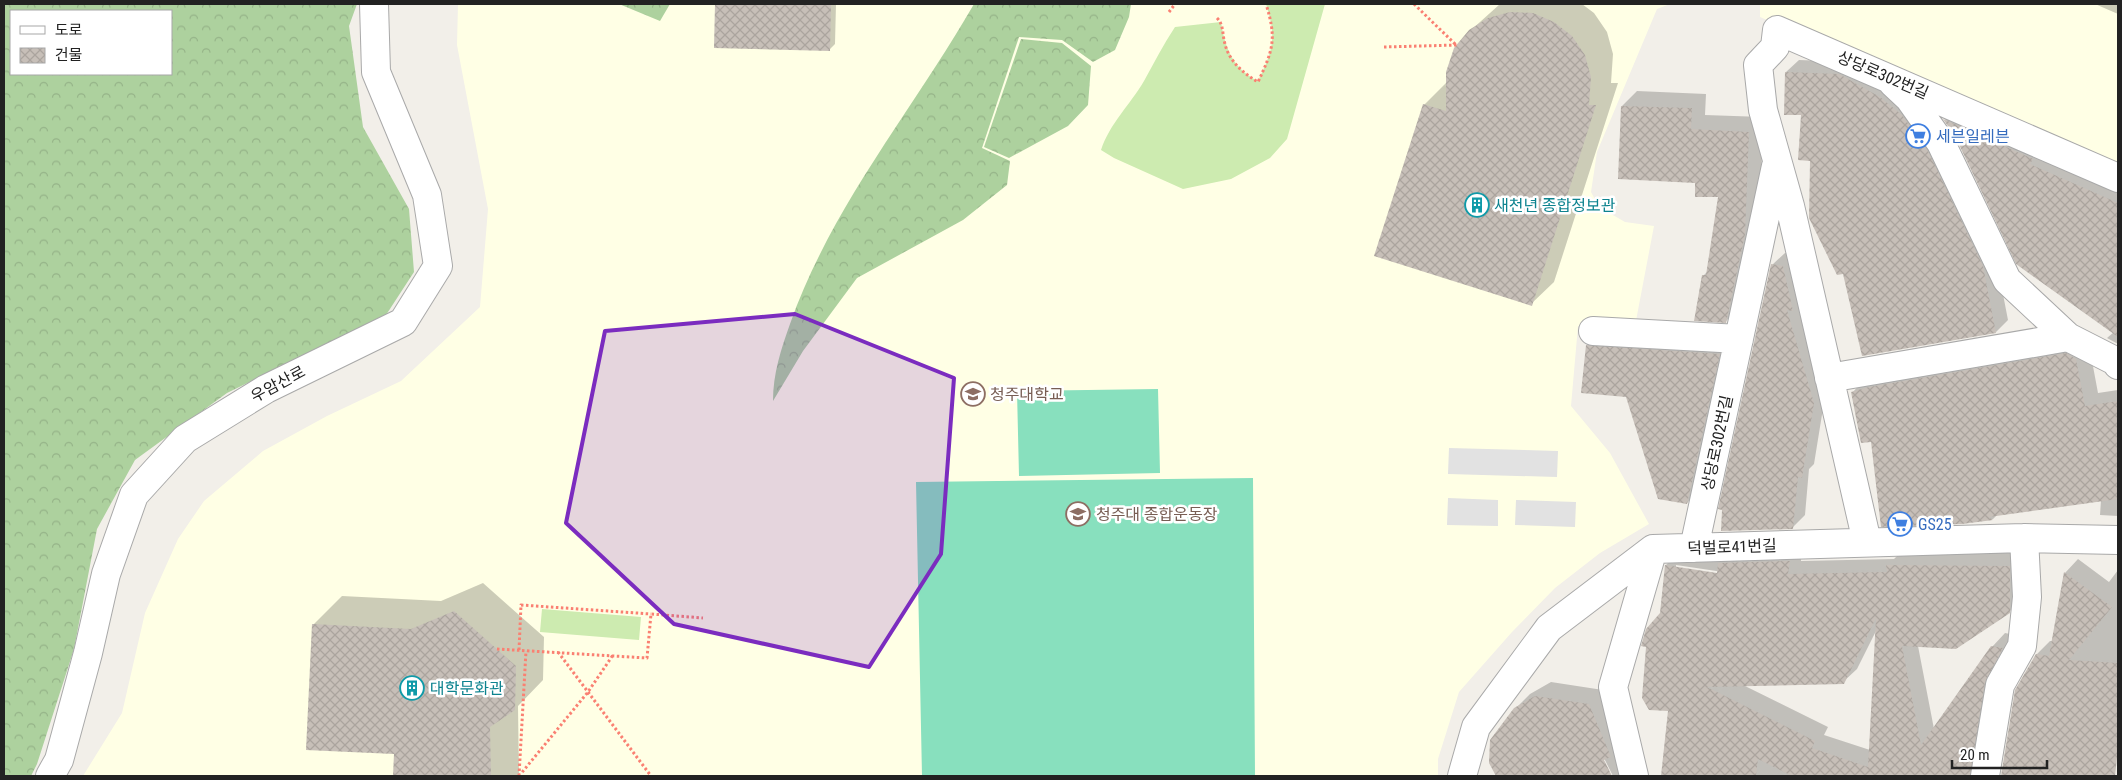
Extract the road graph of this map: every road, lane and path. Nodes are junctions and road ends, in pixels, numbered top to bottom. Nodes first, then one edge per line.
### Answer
1 (374, 4) edge
2 (1175, 4) edge
3 (1266, 4) edge
4 (1414, 4) edge
5 (1169, 12) dead end
6 (1217, 18) dead end
7 (1384, 47) dead end
8 (1883, 75) junction
9 (1777, 162) junction
10 (2118, 178) edge
11 (1593, 331) dead end
12 (2068, 337) junction
13 (1739, 339) junction
14 (2118, 365) edge
15 (1829, 378) junction
16 (2024, 538) junction
17 (2118, 540) edge
18 (1868, 542) junction
19 (1694, 548) junction
20 (1653, 549) junction
21 (651, 614) junction
22 (703, 618) dead end
23 (497, 649) dead end
24 (519, 650) junction
25 (526, 651) junction
26 (558, 652) junction
27 (613, 654) junction
28 (588, 692) junction
29 (1631, 766) edge
30 (50, 776) edge
31 (519, 776) edge
32 (651, 776) edge
33 (1462, 776) edge
34 (1985, 776) edge

1 - 30 street, 우암산로
2 - 5 path
3 - 6 path
4 - 7 path
8 - 9 street, 상당로302번길
8 - 10 street, 상당로302번길
8 - 12 street
9 - 13 street, 상당로302번길
9 - 15 street, 상당로302번길
11 - 13 street
12 - 14 street
12 - 15 street
13 - 19 street, 상당로302번길
15 - 18 street, 상당로302번길
16 - 17 street, 덕벌로41번길
16 - 18 street, 덕벌로41번길
16 - 34 street
18 - 19 street, 덕벌로41번길
19 - 20 street, 덕벌로41번길
20 - 29 street
20 - 33 street
21 - 22 path
21 - 24 path
21 - 27 path
23 - 24 path
24 - 25 path
25 - 26 path
25 - 31 path
26 - 27 path
26 - 28 path
27 - 28 path
28 - 31 path
28 - 32 path

